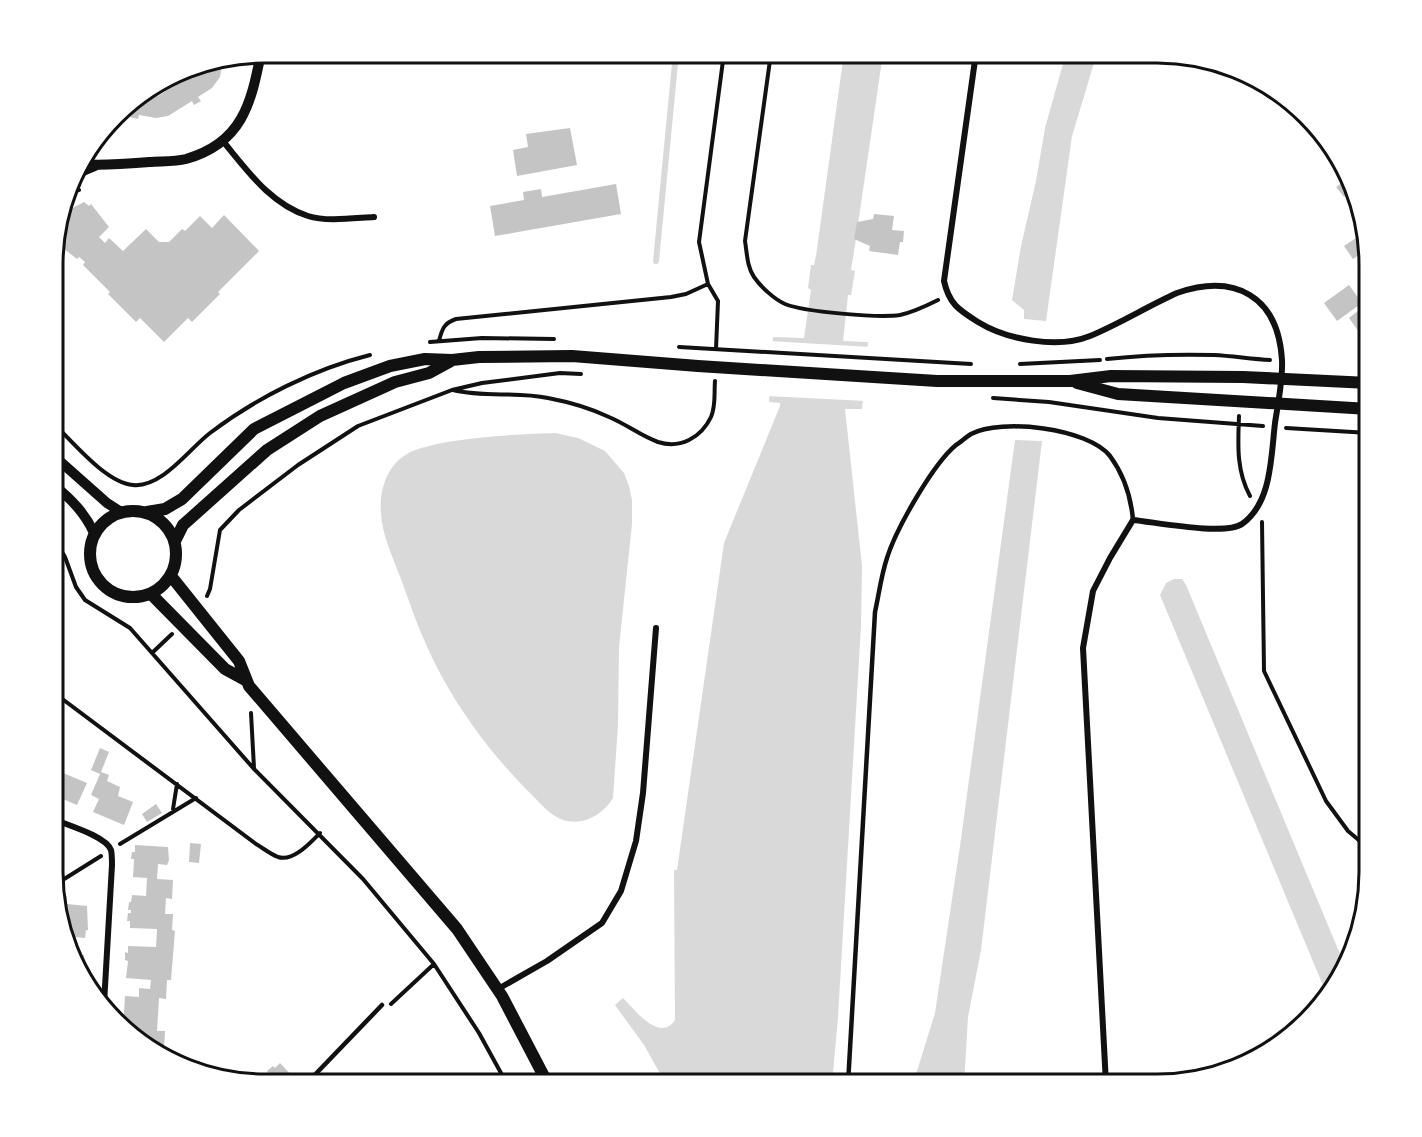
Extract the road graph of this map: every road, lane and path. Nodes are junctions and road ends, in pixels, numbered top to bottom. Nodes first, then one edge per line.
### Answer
1 (258, 63) edge
2 (723, 63) edge
3 (770, 63) edge
4 (975, 63) edge
5 (222, 140) junction
6 (89, 165) edge
7 (97, 166) junction
8 (87, 170) edge
9 (374, 217) dead end
10 (708, 284) junction
11 (947, 295) junction
12 (439, 341) dead end
13 (699, 348) dead end
14 (716, 351) dead end
15 (452, 360) junction
16 (1282, 362) junction
17 (982, 364) dead end
18 (1014, 364) dead end
19 (715, 372) dead end
20 (583, 374) dead end
21 (1280, 378) junction
22 (1070, 381) junction
23 (1359, 382) edge
24 (452, 390) junction
25 (982, 398) dead end
26 (1277, 404) junction
27 (1359, 408) edge
28 (1239, 425) junction
29 (1275, 427) junction
30 (63, 432) edge
31 (1359, 432) edge
32 (63, 464) edge
33 (101, 468) dead end
34 (63, 493) edge
35 (1257, 507) junction
36 (121, 512) junction
37 (147, 512) junction
38 (1133, 520) junction
39 (94, 533) junction
40 (175, 541) junction
41 (63, 555) edge
42 (171, 576) junction
43 (151, 594) junction
44 (198, 611) junction
45 (182, 625) junction
46 (656, 628) dead end
47 (153, 652) junction
48 (248, 683) junction
49 (63, 699) edge
50 (254, 769) junction
51 (177, 783) junction
52 (196, 798) junction
53 (173, 810) junction
54 (63, 823) edge
55 (320, 833) junction
56 (1359, 840) edge
57 (110, 849) junction
58 (63, 880) edge
59 (434, 964) junction
60 (498, 989) junction
61 (105, 994) edge
62 (382, 1005) joint
63 (316, 1074) edge
64 (502, 1074) edge
65 (543, 1074) edge
66 (849, 1074) edge
67 (1105, 1074) edge

1 - 5 street
2 - 10 path
3 - 11 path
4 - 11 street
5 - 7 street
5 - 9 street
6 - 7 street
7 - 8 street
10 - 12 path
10 - 14 path
11 - 16 street
13 - 17 path
15 - 22 main road
15 - 37 main road
15 - 40 main road
16 - 18 path
16 - 21 street
19 - 24 path
20 - 24 path
21 - 22 main road
21 - 23 main road
21 - 26 street
22 - 26 main road
24 - 44 path
25 - 28 path
26 - 27 main road
26 - 29 street
28 - 29 path
28 - 35 path
29 - 31 path
29 - 35 street
30 - 33 path
32 - 36 street
34 - 39 street
35 - 38 street
35 - 56 path
36 - 37 main road
36 - 39 main road
37 - 40 main road
38 - 66 lane
38 - 67 street
39 - 43 main road
40 - 42 main road
41 - 47 path
42 - 43 main road
42 - 44 main road
43 - 45 main road
44 - 48 main road
45 - 47 path
45 - 48 main road
46 - 60 street
47 - 50 path
48 - 50 path
48 - 60 main road
49 - 51 path
50 - 55 path
51 - 52 path
51 - 53 path
52 - 53 path
52 - 55 path
53 - 57 path
54 - 57 street
55 - 59 path
57 - 58 path
57 - 61 street
59 - 62 path
59 - 64 path
60 - 65 main road
62 - 63 lane

